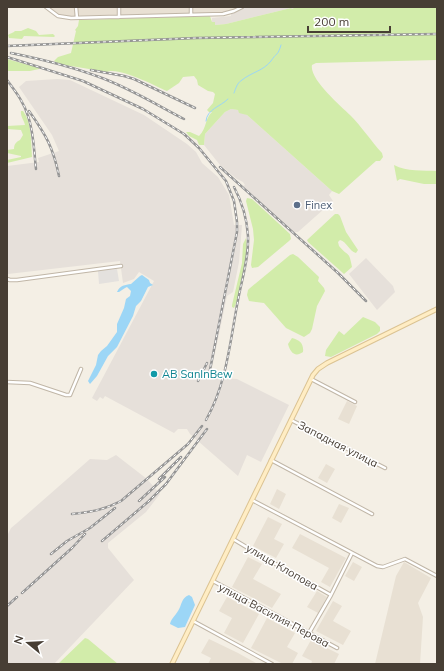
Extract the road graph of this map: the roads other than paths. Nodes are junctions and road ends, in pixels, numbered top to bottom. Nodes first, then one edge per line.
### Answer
1 (46, 7) edge
2 (76, 7) edge
3 (119, 7) edge
4 (190, 7) edge
5 (239, 8) edge
6 (191, 15) junction
7 (119, 17) junction
8 (76, 18) junction
9 (121, 266) dead end
10 (7, 279) edge
11 (437, 309) edge
12 (81, 369) dead end
13 (310, 379) junction
14 (7, 382) edge
15 (356, 402) dead end
16 (291, 419) junction
17 (271, 460) junction
18 (385, 468) dead end
19 (252, 500) junction
20 (372, 514) dead end
21 (233, 538) junction
22 (352, 553) junction
23 (437, 576) edge
24 (212, 581) junction
25 (331, 595) junction
26 (192, 621) junction
27 (309, 633) junction
28 (337, 648) dead end
29 (174, 663) edge
30 (272, 664) edge

1 - 8 street
2 - 8 street
3 - 7 street
4 - 6 street
5 - 6 street
6 - 7 street
7 - 8 street
9 - 10 street
11 - 13 street
12 - 14 street
13 - 15 street
13 - 16 street
16 - 17 street
16 - 18 street, Западная улица
17 - 19 street
17 - 20 street
19 - 21 street
19 - 22 street
21 - 24 street
21 - 25 street, улица Клопова
22 - 23 street
22 - 25 street
24 - 26 street
24 - 27 street, улица Василия Перова
25 - 27 street
26 - 29 street
26 - 30 street
27 - 28 street, улица Василия Перова

